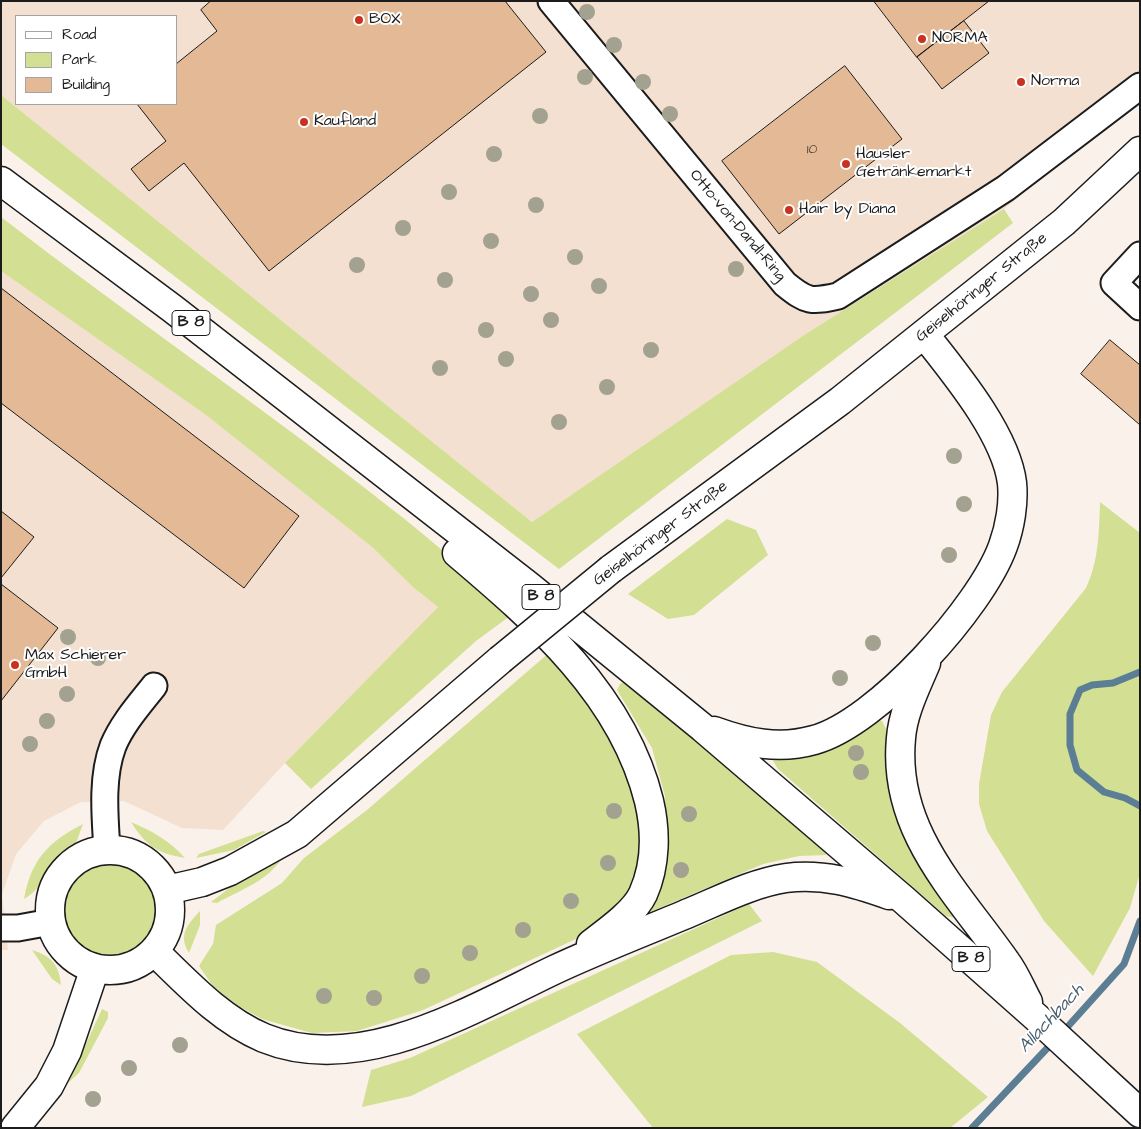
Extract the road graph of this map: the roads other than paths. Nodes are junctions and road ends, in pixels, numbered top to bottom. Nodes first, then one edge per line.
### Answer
1 (551, 1) edge
2 (1140, 86) edge
3 (1140, 151) edge
4 (1, 182) edge
5 (1140, 255) edge
6 (1140, 307) edge
7 (924, 334) junction
8 (377, 469) junction
9 (928, 658) junction
10 (154, 686) dead end
11 (703, 728) junction
12 (107, 850) junction
13 (167, 890) junction
14 (904, 900) junction
15 (51, 922) junction
16 (1, 928) edge
17 (154, 951) junction
18 (95, 968) junction
19 (556, 970) junction
20 (1037, 1018) junction
21 (1140, 1113) edge
22 (15, 1128) edge

1 - 2 street, Otto-von-Dandl-Ring
3 - 7 main road, Geiselhöringer Straße
4 - 8 main road, B 8
5 - 6 street
7 - 9 main road
7 - 13 main road, Geiselhöringer Straße, bridge
8 - 11 main road, B 8
8 - 19 main road
9 - 11 main road
9 - 20 main road
10 - 12 street
11 - 14 main road, B 8
12 - 13 main road
12 - 15 main road
13 - 17 main road
14 - 19 main road
14 - 20 main road, B 8
15 - 16 street
15 - 18 main road
17 - 18 main road
17 - 19 main road
18 - 22 main road
20 - 21 main road, B 8

